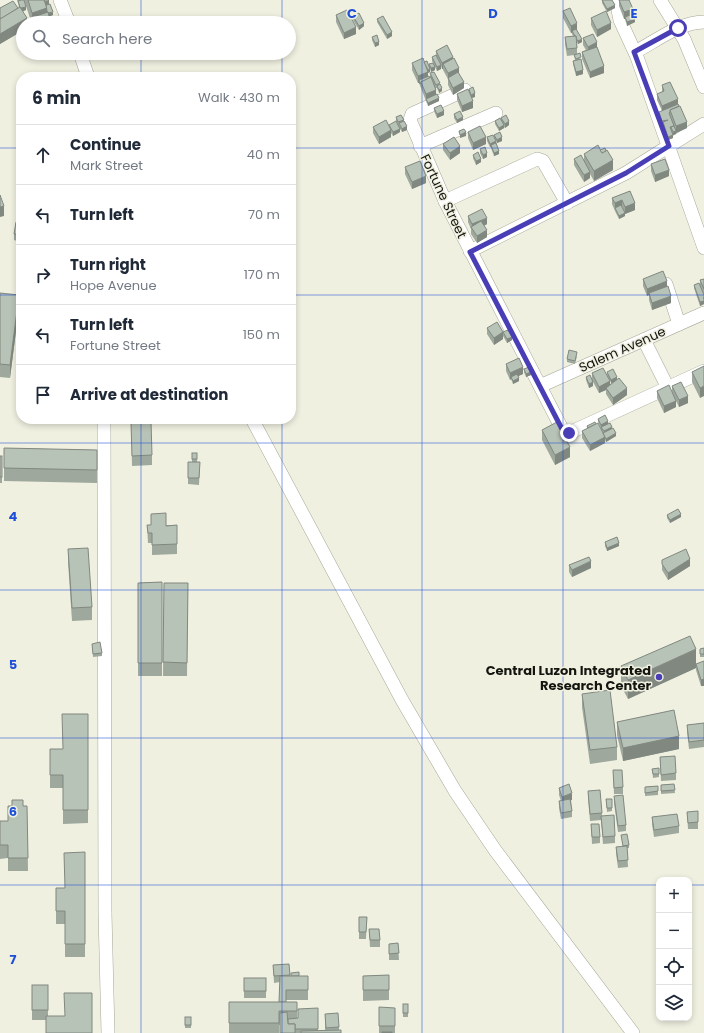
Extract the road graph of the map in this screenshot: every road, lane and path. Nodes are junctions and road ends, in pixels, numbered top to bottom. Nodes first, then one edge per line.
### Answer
1 (60, 0) edge
2 (616, 0) edge
3 (660, 0) edge
4 (66, 16) edge
5 (704, 22) edge
6 (678, 28) junction
7 (634, 52) junction
8 (82, 60) edge
9 (86, 72) edge
10 (704, 87) edge
11 (465, 90) edge
12 (496, 113) dead end
13 (704, 124) edge
14 (420, 146) junction
15 (669, 146) junction
16 (445, 201) junction
17 (567, 203) junction
18 (704, 248) edge
19 (470, 252) junction
20 (662, 273) edge
21 (704, 314) edge
22 (679, 324) junction
23 (644, 340) junction
24 (704, 371) edge
25 (540, 386) junction
26 (668, 388) junction
27 (104, 424) edge
28 (255, 424) edge
29 (108, 1033) edge
30 (633, 1033) edge

1 - 4 street
2 - 7 street
3 - 6 street
5 - 6 street
6 - 7 street
6 - 10 street
7 - 15 street
8 - 9 street
11 - 14 street, Fortune Street
12 - 14 street
13 - 15 street
14 - 16 street, Fortune Street
15 - 17 street
15 - 18 street
16 - 17 street
16 - 19 street, Fortune Street
17 - 19 street
19 - 25 street, Fortune Street
20 - 22 street
21 - 22 street, Salem Avenue
22 - 23 street, Salem Avenue
23 - 25 street, Salem Avenue
23 - 26 street
24 - 26 street
25 - 26 street, Fortune Street
27 - 29 street
28 - 30 street

